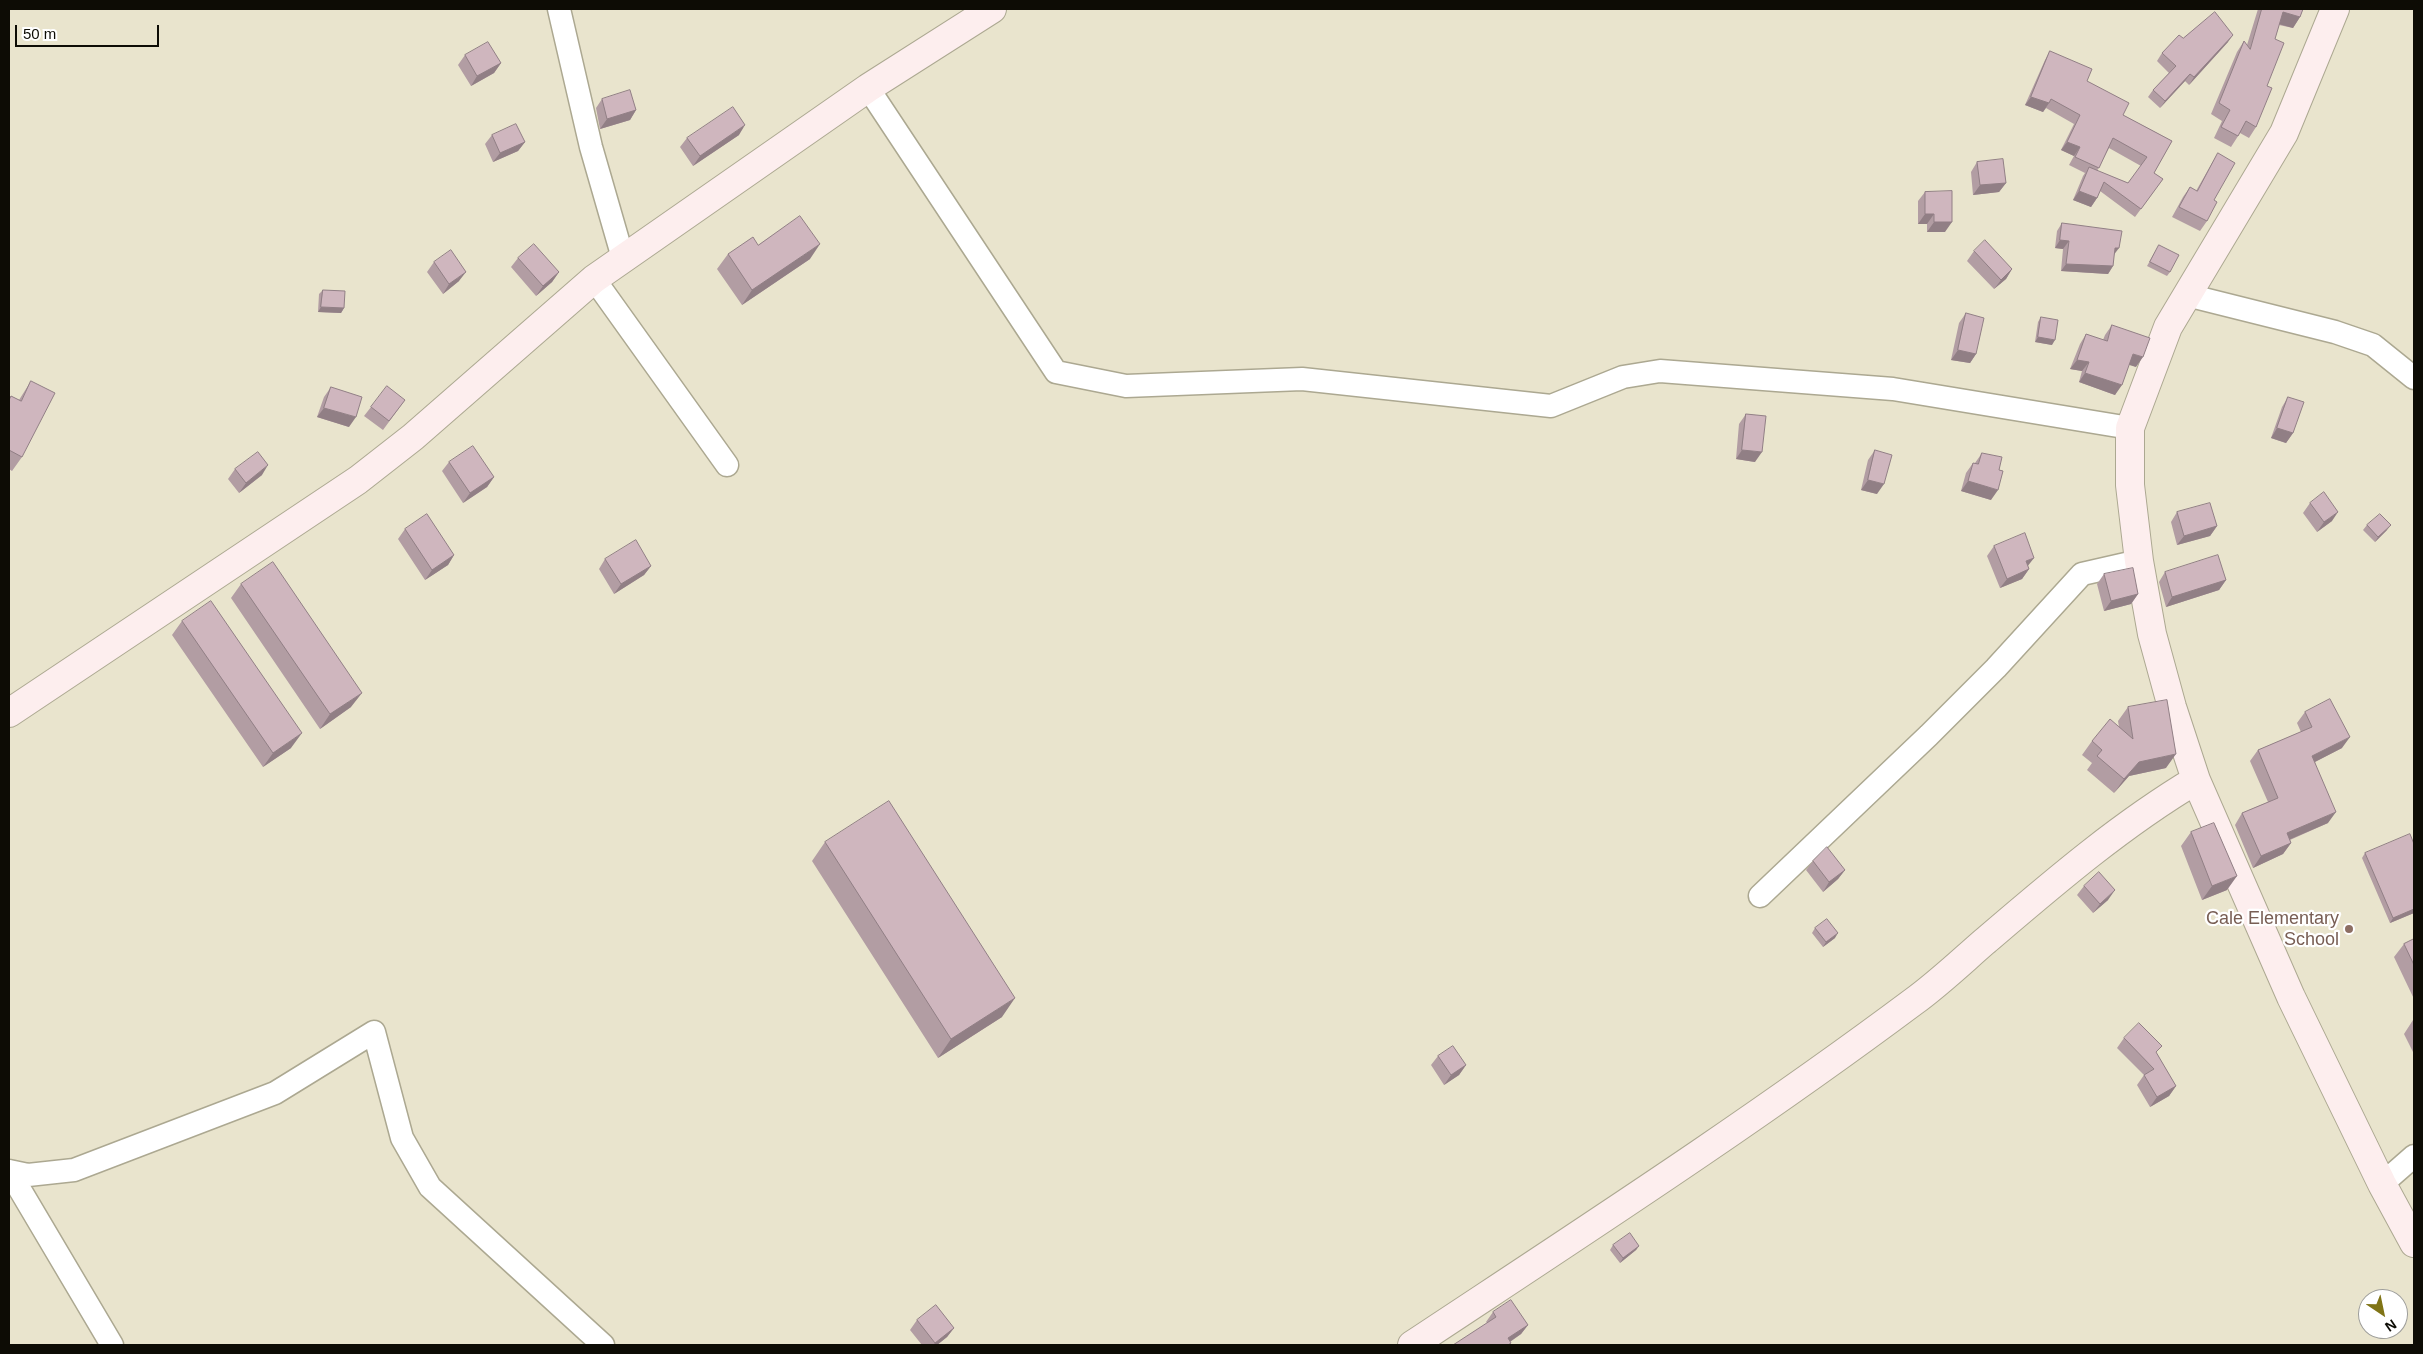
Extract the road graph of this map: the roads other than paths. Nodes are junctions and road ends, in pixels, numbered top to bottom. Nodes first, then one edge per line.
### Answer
1 (559, 9) edge
2 (992, 9) edge
3 (2336, 9) edge
4 (868, 88) junction
5 (623, 258) junction
6 (594, 279) junction
7 (2187, 295) junction
8 (2414, 378) edge
9 (2130, 428) junction
10 (727, 465) dead end
11 (2139, 561) junction
12 (9, 712) edge
13 (2196, 780) junction
14 (1760, 896) dead end
15 (2414, 1156) edge
16 (9, 1171) edge
17 (2382, 1184) junction
18 (2414, 1243) edge
19 (112, 1345) edge
20 (603, 1345) edge
21 (1412, 1345) edge

1 - 5 street
2 - 4 main road
3 - 7 main road
4 - 5 main road
4 - 9 street
5 - 6 main road
6 - 10 street
6 - 12 main road
7 - 8 street
7 - 9 main road
9 - 11 main road
11 - 13 main road
11 - 14 street
13 - 17 main road
13 - 21 main road
15 - 17 street
16 - 19 street
16 - 20 street
17 - 18 main road

